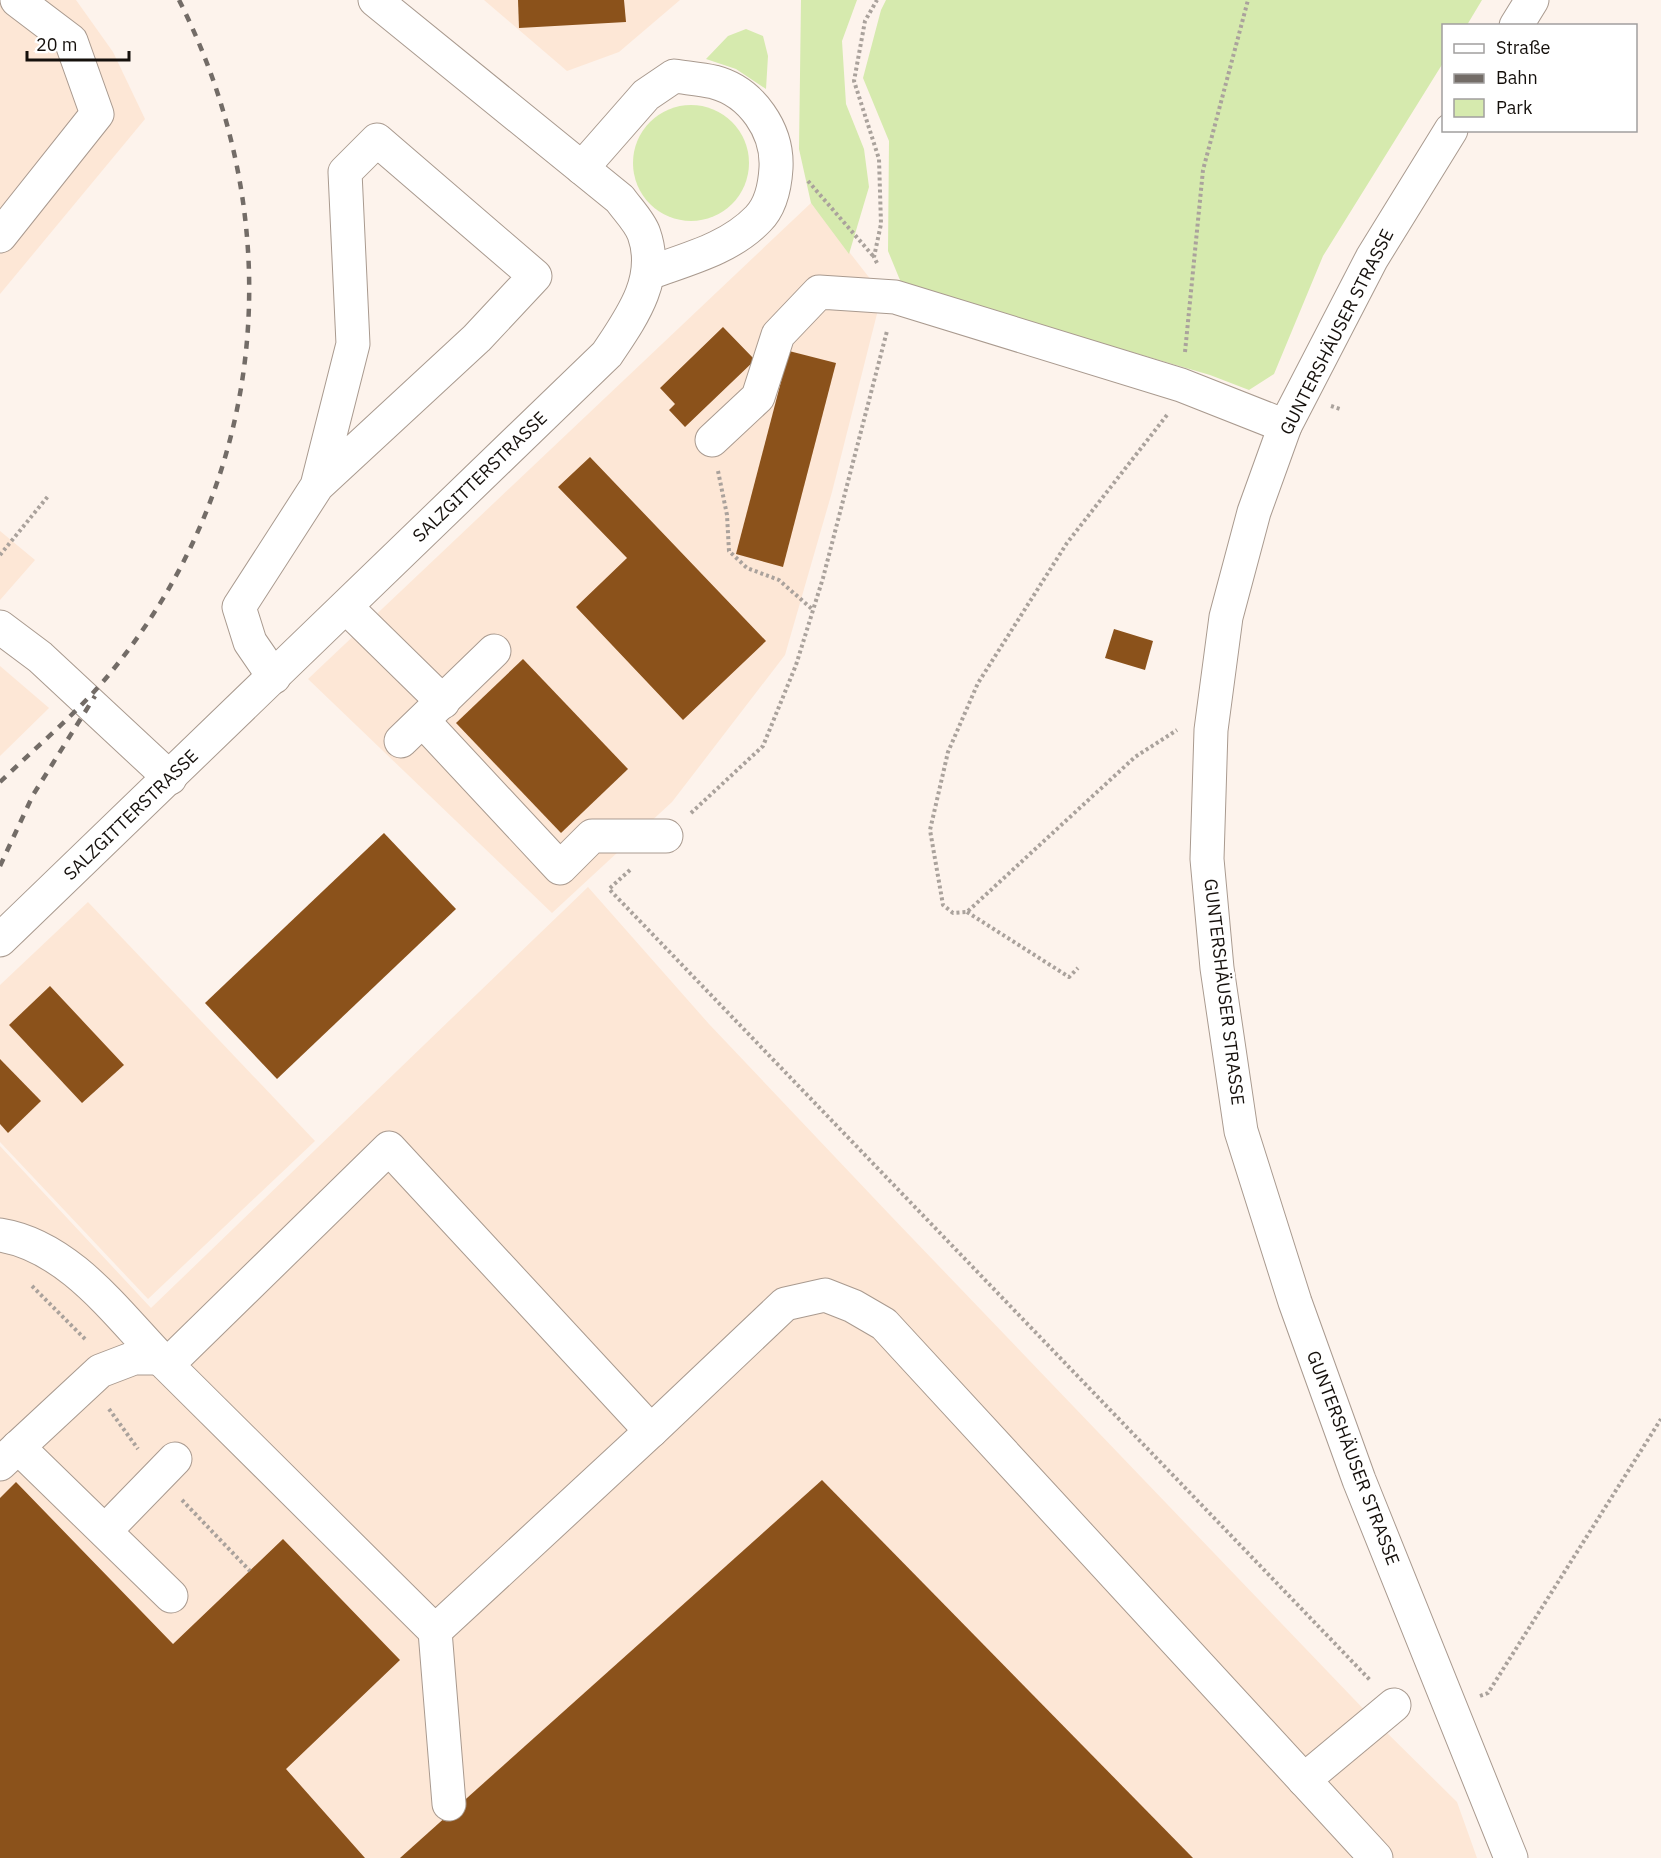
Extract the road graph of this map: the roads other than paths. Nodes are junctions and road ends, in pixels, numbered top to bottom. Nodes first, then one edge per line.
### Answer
1 (17, 0) edge
2 (375, 0) edge
3 (1532, 0) edge
4 (1517, 24) edge
5 (1450, 132) edge
6 (582, 168) junction
7 (0, 236) edge
8 (649, 273) junction
9 (1285, 426) junction
10 (712, 440) road end
11 (317, 486) junction
12 (346, 607) junction
13 (0, 627) edge
14 (494, 651) dead end
15 (274, 677) junction
16 (422, 721) junction
17 (170, 778) junction
18 (666, 836) road end
19 (0, 940) edge
20 (0, 1235) edge
21 (163, 1361) junction
22 (651, 1431) junction
23 (9, 1456) edge
24 (175, 1459) dead end
25 (105, 1531) junction
26 (171, 1596) dead end
27 (435, 1631) junction
28 (1394, 1705) road end
29 (1304, 1780) junction
30 (449, 1804) dead end
31 (1376, 1858) edge
32 (1511, 1858) edge

1 - 7 street
2 - 6 street, SALZGITTERSTRASSE
3 - 4 street
5 - 9 street, GUNTERSHÄUSER STRASSE
6 - 8 street, SALZGITTERSTRASSE
6 - 8 street
8 - 12 street, SALZGITTERSTRASSE
9 - 10 street
9 - 32 street, GUNTERSHÄUSER STRASSE
11 - 11 street
11 - 15 street
12 - 15 street, SALZGITTERSTRASSE
12 - 16 street
13 - 17 street
14 - 16 street
15 - 17 street, SALZGITTERSTRASSE
16 - 18 street
17 - 19 street, SALZGITTERSTRASSE
20 - 21 street
21 - 22 street
21 - 23 street
21 - 27 street
22 - 27 street
22 - 29 street
23 - 25 street
24 - 25 street
25 - 26 street
27 - 30 street
28 - 29 street
29 - 31 street

